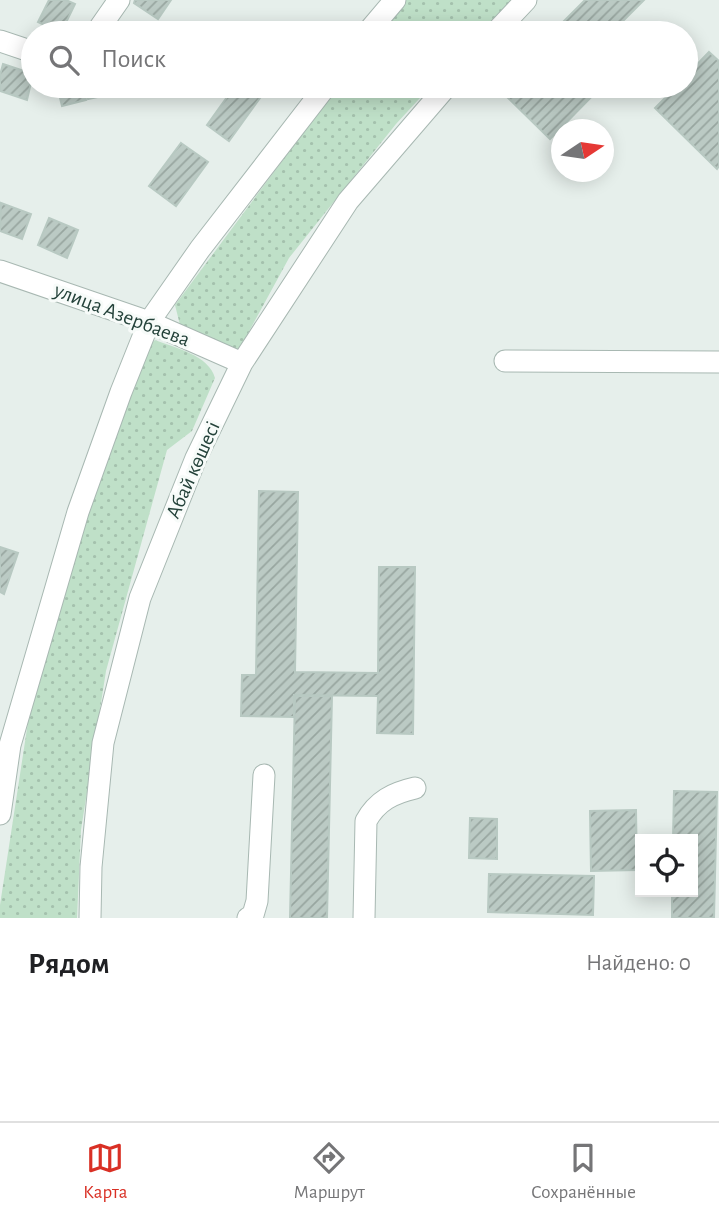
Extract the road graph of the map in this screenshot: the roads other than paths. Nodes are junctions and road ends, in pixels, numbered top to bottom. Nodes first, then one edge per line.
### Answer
1 (120, 0) edge
2 (395, 0) edge
3 (526, 0) edge
4 (105, 21) edge
5 (377, 21) edge
6 (506, 21) edge
7 (0, 41) edge
8 (21, 47) edge
9 (317, 98) edge
10 (437, 98) edge
11 (0, 271) edge
12 (149, 322) junction
13 (505, 361) dead end
14 (719, 362) edge
15 (242, 363) junction
16 (264, 775) dead end
17 (415, 788) dead end
18 (0, 814) edge
19 (90, 918) edge
20 (248, 918) edge
21 (364, 918) edge

1 - 4 street
2 - 5 street
3 - 6 street
7 - 8 street
9 - 12 street
10 - 15 street, Абай көшесі
11 - 12 street, улица Азербаева
12 - 15 street, улица Азербаева
12 - 18 street
13 - 14 street
15 - 19 street, Абай көшесі
16 - 20 street
17 - 21 street

